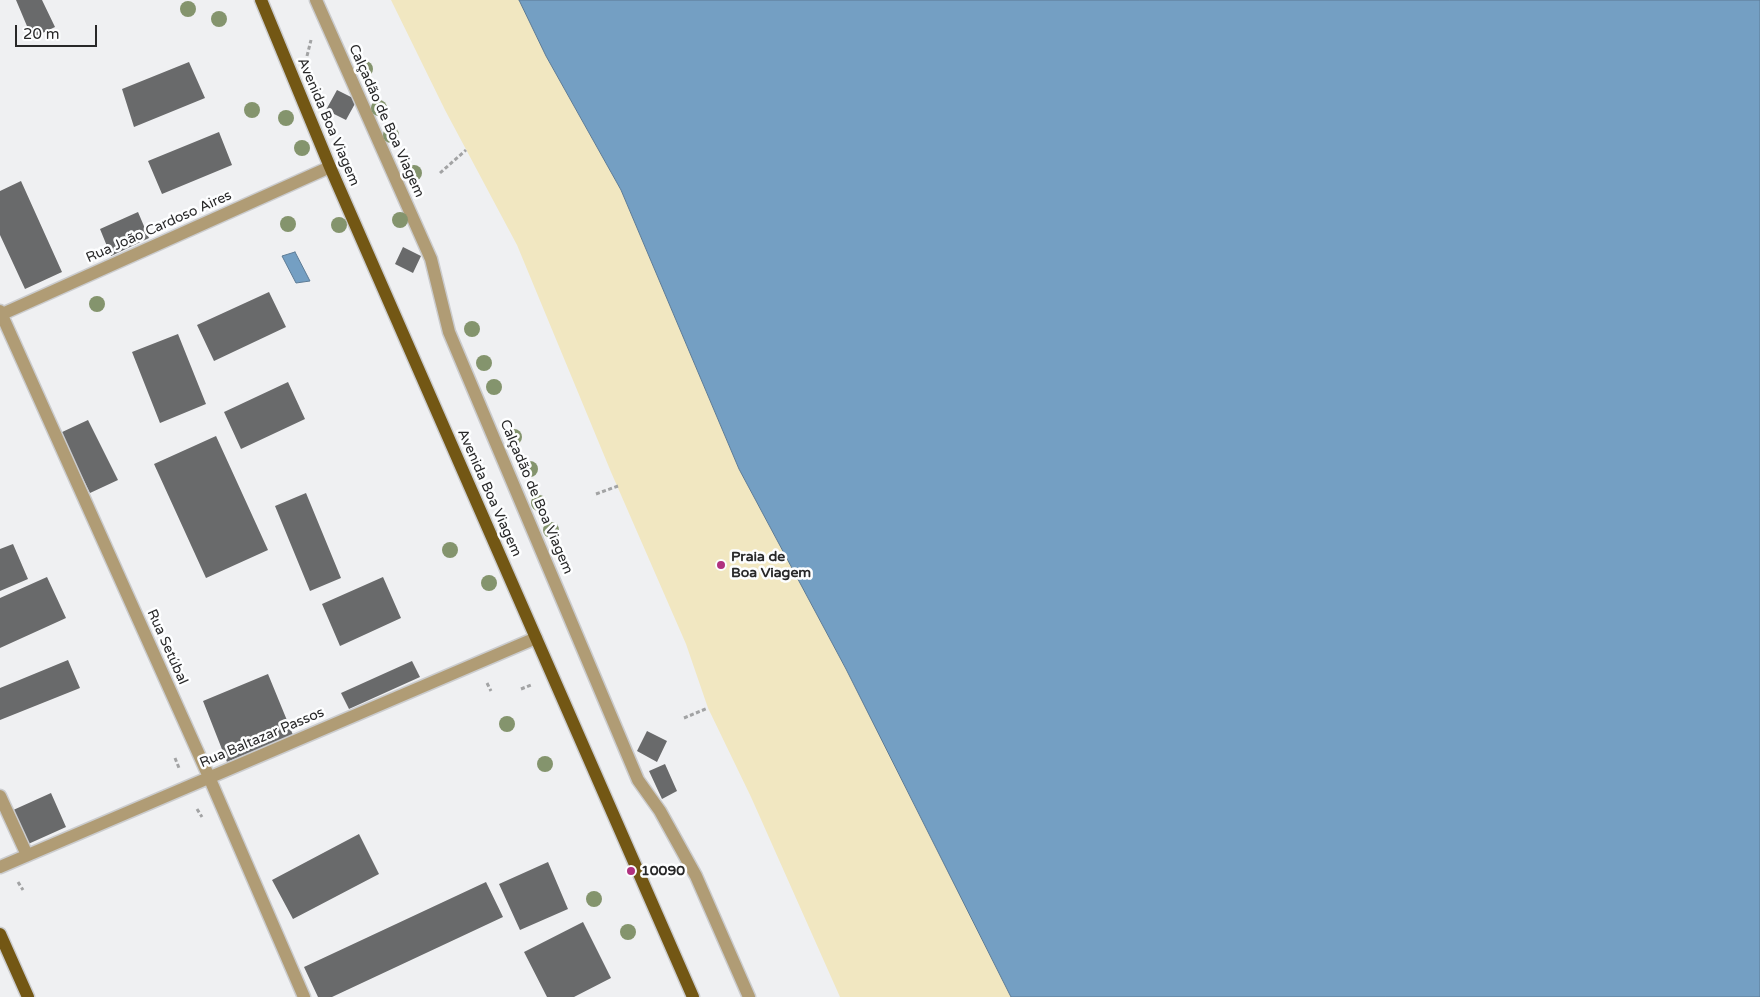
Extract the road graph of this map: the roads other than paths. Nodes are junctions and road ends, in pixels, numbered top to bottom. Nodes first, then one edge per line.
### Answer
1 (261, 0) edge
2 (316, 0) edge
3 (330, 167) junction
4 (0, 314) edge
5 (536, 638) junction
6 (209, 777) junction
7 (0, 796) edge
8 (27, 855) junction
9 (0, 867) edge
10 (0, 934) edge
11 (28, 997) edge
12 (304, 997) edge
13 (693, 997) edge
14 (749, 997) edge

1 - 3 main road, Avenida Boa Viagem
2 - 14 street, Calçadão de Boa Viagem
3 - 4 street, Rua João Cardoso Aires
3 - 5 main road, Avenida Boa Viagem
4 - 6 street, Rua Setúbal
5 - 6 street, Rua Baltazar Passos
5 - 13 main road, Avenida Boa Viagem
6 - 8 street, Rua Baltazar Passos
6 - 12 street, Rua Setúbal
7 - 8 street
8 - 9 street, Rua Baltazar Passos
10 - 11 main road

